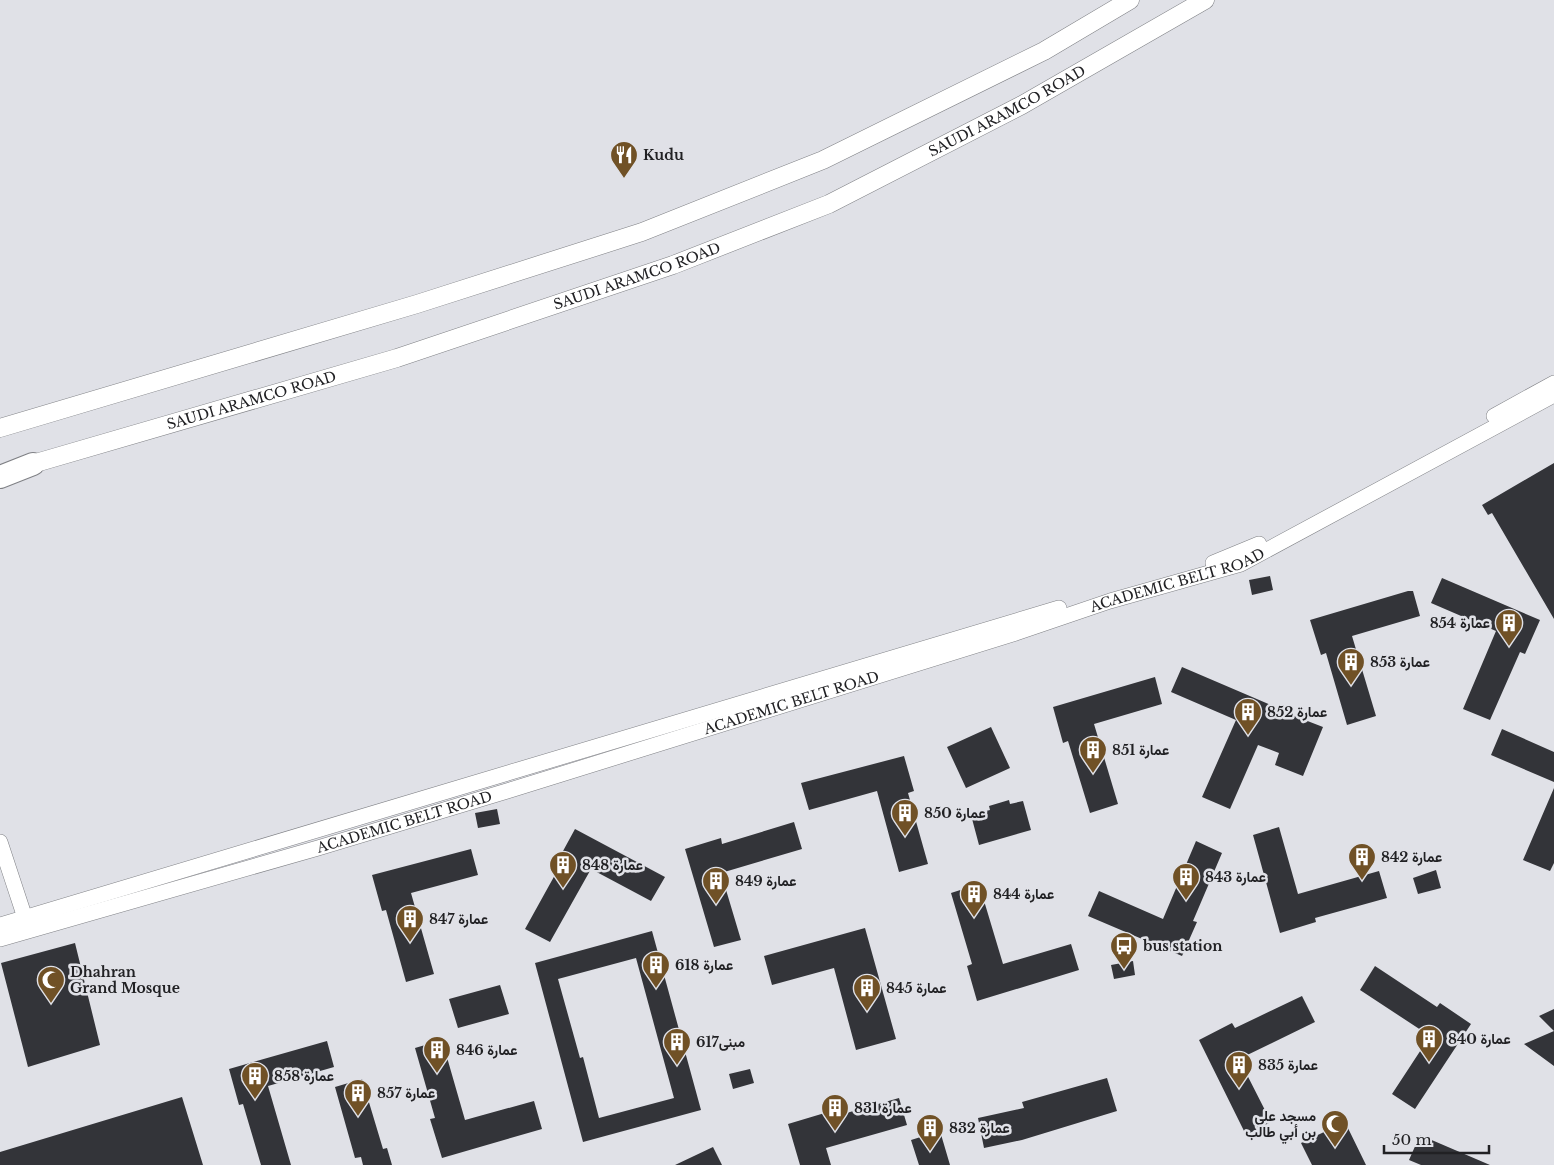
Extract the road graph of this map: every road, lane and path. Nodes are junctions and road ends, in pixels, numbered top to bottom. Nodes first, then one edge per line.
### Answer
1 (1130, 0) edge
2 (1205, 0) edge
3 (1554, 382) edge
4 (1554, 395) edge
5 (0, 428) edge
6 (33, 464) junction
7 (0, 473) edge
8 (0, 477) edge
9 (0, 842) edge
10 (27, 924) junction
11 (0, 925) edge
12 (0, 939) edge

1 - 5 main road
2 - 6 main road, SAUDI ARAMCO ROAD
3 - 10 street, ACADEMIC BELT ROAD
4 - 10 street, ACADEMIC BELT ROAD
6 - 7 main road, SAUDI ARAMCO ROAD
6 - 8 highway
9 - 10 street
10 - 11 street, ACADEMIC BELT ROAD
10 - 12 street, ACADEMIC BELT ROAD

